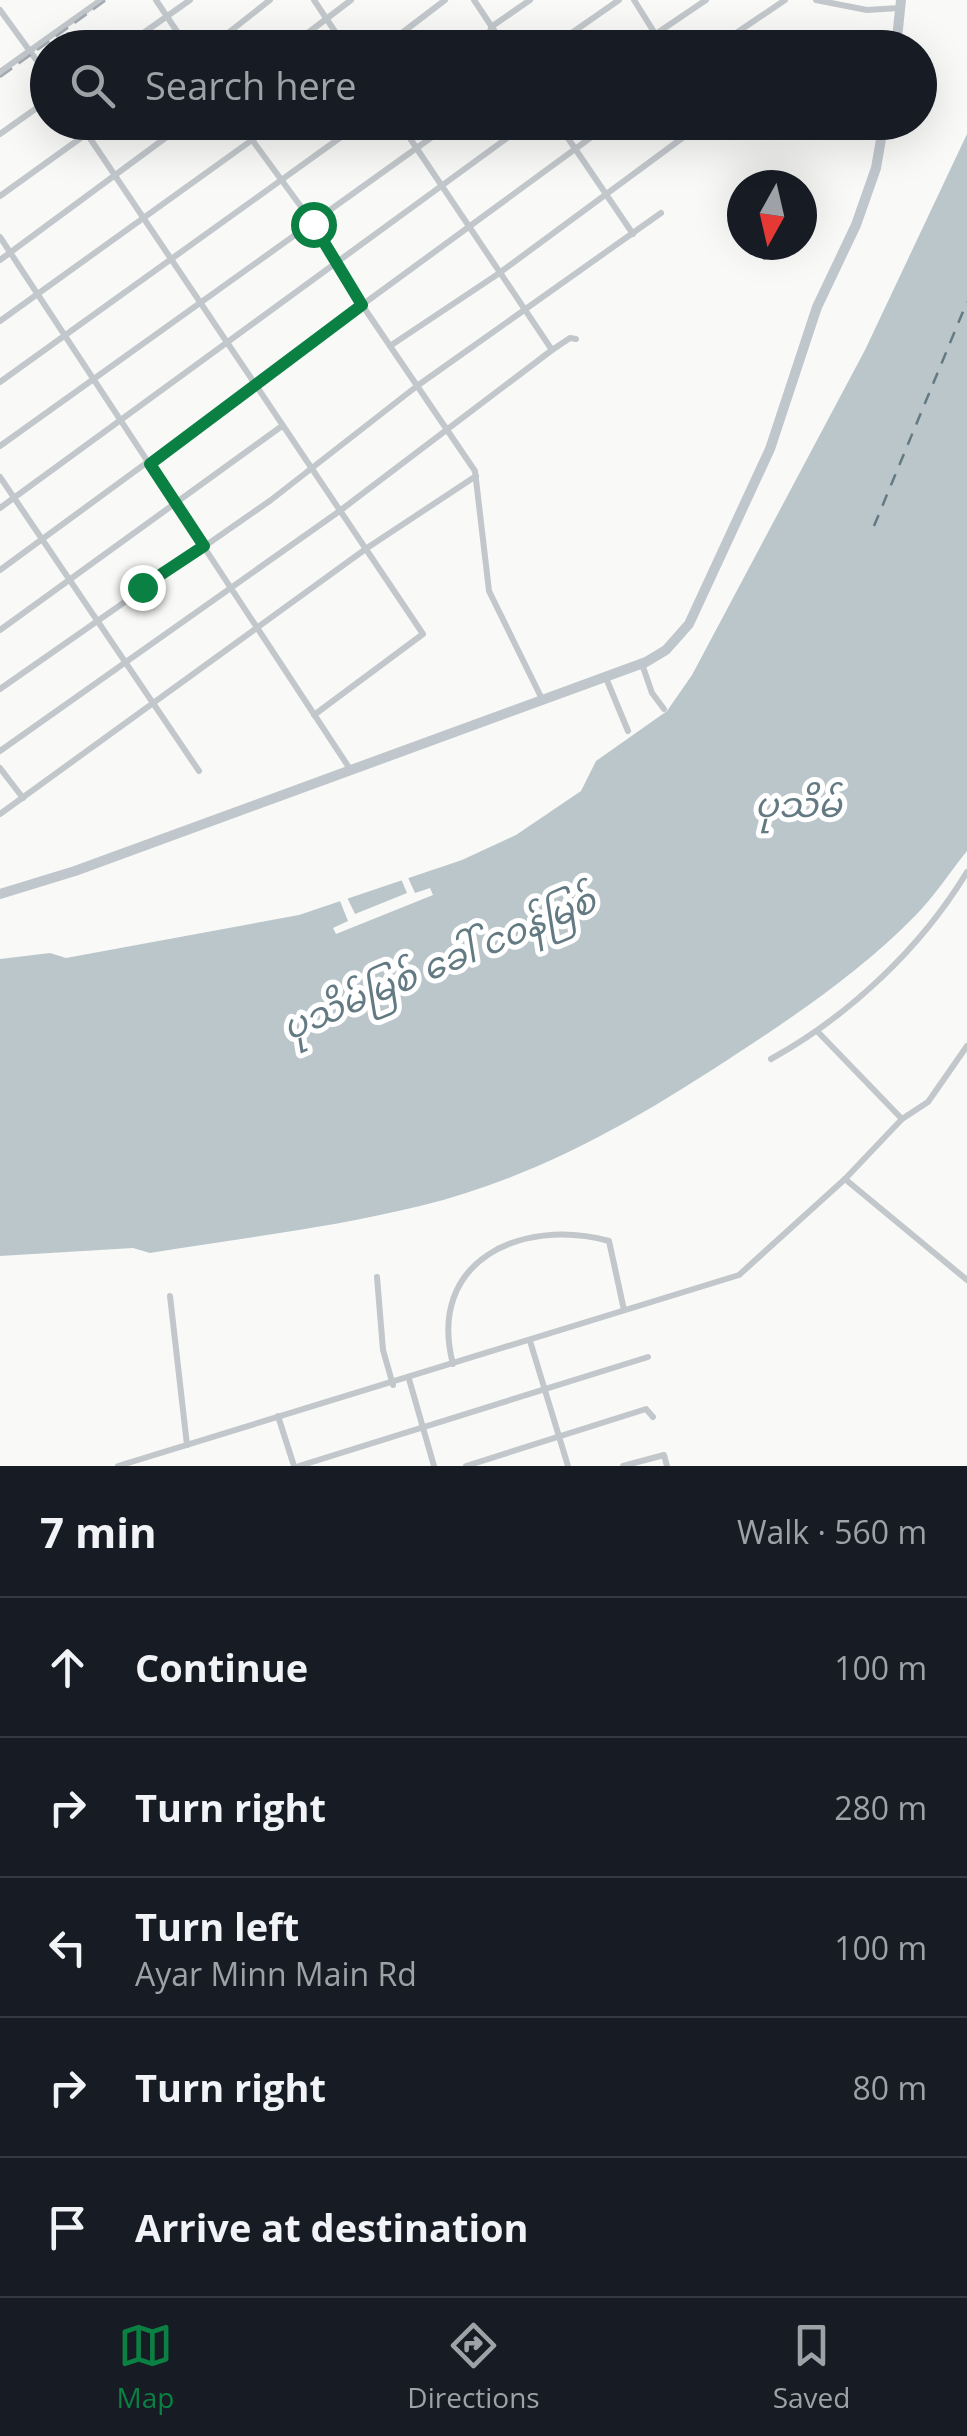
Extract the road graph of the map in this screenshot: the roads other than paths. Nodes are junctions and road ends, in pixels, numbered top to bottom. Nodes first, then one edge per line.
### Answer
1 (101, 0) edge
2 (156, 0) edge
3 (190, 0) edge
4 (270, 0) edge
5 (314, 0) edge
6 (352, 0) edge
7 (445, 0) edge
8 (474, 0) edge
9 (530, 0) edge
10 (619, 0) edge
11 (634, 0) edge
12 (706, 0) edge
13 (785, 0) edge
14 (816, 0) edge
15 (901, 4) edge
16 (0, 10) edge
17 (167, 16) junction
18 (327, 19) junction
19 (492, 28) junction
20 (58, 30) edge
21 (147, 30) edge
22 (176, 30) edge
23 (232, 30) edge
24 (312, 30) edge
25 (334, 30) edge
26 (406, 30) edge
27 (490, 30) edge
28 (576, 30) edge
29 (655, 30) edge
30 (659, 30) edge
31 (741, 30) edge
32 (898, 30) edge
33 (29, 50) joint
34 (0, 72) edge
35 (30, 113) edge
36 (0, 134) edge
37 (79, 140) edge
38 (91, 140) edge
39 (163, 140) edge
40 (251, 140) joint
41 (337, 140) edge
42 (413, 140) edge
43 (429, 140) edge
44 (505, 140) edge
45 (568, 140) edge
46 (588, 140) edge
47 (680, 140) edge
48 (881, 140) edge
49 (419, 147) junction
50 (574, 150) junction
51 (115, 176) junction
52 (279, 182) junction
53 (440, 188) junction
54 (0, 196) edge
55 (604, 196) junction
56 (661, 213) dead end
57 (142, 218) junction
58 (313, 224) junction
59 (466, 227) junction
60 (633, 234) junction
61 (0, 236) edge
62 (10, 253) junction
63 (0, 260) edge
64 (170, 260) junction
65 (335, 265) junction
66 (498, 274) junction
67 (38, 294) junction
68 (199, 303) junction
69 (362, 305) junction
70 (526, 312) junction
71 (0, 321) edge
72 (66, 338) junction
73 (576, 339) dead end
74 (225, 342) junction
75 (390, 346) junction
76 (552, 350) junction
77 (94, 379) junction
78 (0, 382) edge
79 (417, 386) junction
80 (255, 387) junction
81 (121, 422) junction
82 (282, 426) junction
83 (448, 431) junction
84 (0, 446) edge
85 (150, 464) junction
86 (312, 468) junction
87 (476, 476) junction
88 (0, 478) edge
89 (14, 498) junction
90 (175, 503) junction
91 (0, 508) edge
92 (340, 510) junction
93 (43, 540) junction
94 (204, 546) junction
95 (367, 548) junction
96 (0, 570) edge
97 (69, 579) junction
98 (231, 588) junction
99 (96, 618) junction
100 (257, 629) junction
101 (0, 630) edge
102 (126, 661) junction
103 (641, 663) junction
104 (605, 677) junction
105 (0, 690) edge
106 (543, 700) junction
107 (154, 703) junction
108 (664, 709) dead end
109 (314, 715) junction
110 (628, 731) dead end
111 (0, 751) edge
112 (0, 768) edge
113 (350, 770) junction
114 (199, 771) dead end
115 (23, 798) junction
116 (0, 814) edge
117 (967, 872) edge
118 (0, 894) edge
119 (817, 1031) junction
120 (967, 1046) edge
121 (771, 1059) dead end
122 (902, 1119) junction
123 (846, 1179) junction
124 (376, 1278) dead end
125 (967, 1280) edge
126 (170, 1296) dead end
127 (624, 1310) junction
128 (530, 1340) junction
129 (648, 1356) dead end
130 (453, 1364) junction
131 (409, 1379) junction
132 (393, 1385) junction
133 (545, 1389) junction
134 (278, 1416) junction
135 (652, 1417) dead end
136 (421, 1428) junction
137 (560, 1436) junction
138 (187, 1445) junction
139 (118, 1466) edge
140 (296, 1466) edge
141 (434, 1466) edge
142 (466, 1466) edge
143 (568, 1466) edge
144 (623, 1466) edge
145 (667, 1466) edge

1 - 20 street
2 - 17 street
3 - 17 street
4 - 23 street
5 - 18 street
6 - 18 street
7 - 26 street
8 - 19 street
9 - 19 street
10 - 28 street
11 - 29 street
12 - 30 street
13 - 31 street
14 - 15 street
15 - 32 street
16 - 33 street
17 - 21 street
17 - 22 street
18 - 24 street
18 - 25 street
19 - 27 street
33 - 34 street
35 - 36 street
37 - 54 street
38 - 51 street
39 - 51 street
40 - 52 street
40 - 57 street
41 - 52 street
42 - 49 street
43 - 49 street
44 - 53 street
45 - 50 street
46 - 50 street
47 - 55 street
48 - 103 street
49 - 53 street
49 - 58 street
50 - 55 street
50 - 59 street
51 - 57 street
51 - 62 street
52 - 58 street
52 - 64 street
53 - 59 street
53 - 65 street
55 - 60 street
55 - 66 street
56 - 60 street
57 - 64 street
57 - 67 street
58 - 65 street
58 - 68 street
59 - 66 street
59 - 69 street
60 - 70 street
61 - 62 street
62 - 63 street
62 - 67 street
64 - 68 street
64 - 72 street
65 - 69 street
65 - 74 street
66 - 70 street
66 - 75 street
67 - 71 street
67 - 72 street
68 - 74 street
68 - 77 street
69 - 75 street
69 - 80 street
70 - 76 street
70 - 79 street
72 - 77 street
72 - 78 street
73 - 76 street
74 - 80 street
74 - 81 street
75 - 79 street
76 - 83 street
77 - 81 street
77 - 84 street
79 - 83 street
79 - 86 street
80 - 82 street
80 - 85 street
81 - 85 street
81 - 89 street
82 - 86 street
82 - 90 street
83 - 87 street
83 - 92 street
85 - 90 street
85 - 93 street
86 - 92 street
86 - 94 street
87 - 95 street
87 - 106 street
88 - 89 street
89 - 91 street
89 - 93 street
90 - 94 street
90 - 97 street
92 - 95 street
92 - 98 street
93 - 96 street
93 - 97 street
94 - 98 street
94 - 99 street
95 - 100 street
95 - 109 street
97 - 99 street
97 - 101 street
98 - 100 street
98 - 102 street
99 - 102 street
99 - 105 street
100 - 107 street
100 - 109 street
102 - 107 street
102 - 111 street
103 - 104 street
103 - 108 street
104 - 106 street
104 - 110 street
106 - 113 street
107 - 114 street
107 - 115 street
109 - 113 street
112 - 115 street
113 - 118 street
115 - 116 street
117 - 119 street
119 - 121 street
119 - 122 street
120 - 122 street
122 - 123 street
123 - 125 street
123 - 127 street
124 - 132 street
126 - 138 street
127 - 128 street
127 - 130 street
128 - 130 street
128 - 133 street
129 - 133 street
130 - 131 street
131 - 132 street
131 - 136 street
132 - 134 street
133 - 136 street
133 - 137 street
134 - 138 street
134 - 140 street
135 - 137 street
136 - 140 street
136 - 141 street
137 - 142 street
137 - 143 street
138 - 139 street
144 - 145 street

